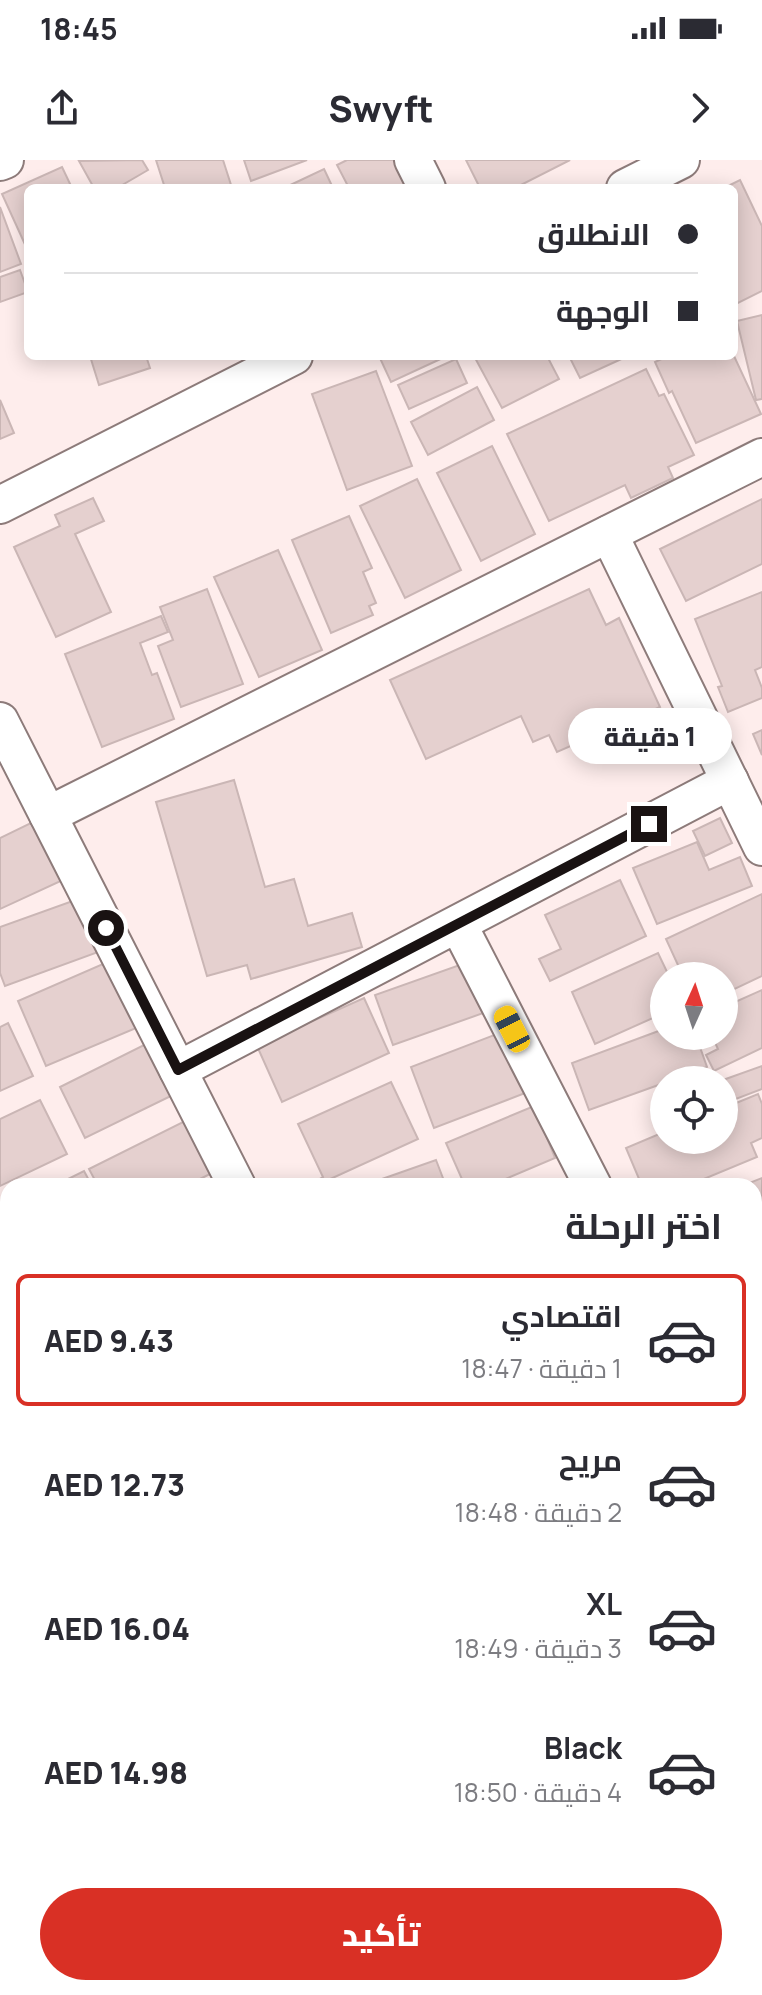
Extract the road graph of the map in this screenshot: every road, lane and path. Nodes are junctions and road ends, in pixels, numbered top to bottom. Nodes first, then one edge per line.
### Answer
1 (413, 160) edge
2 (681, 160) edge
3 (425, 184) edge
4 (633, 184) edge
5 (286, 360) edge
6 (762, 457) edge
7 (0, 505) edge
8 (609, 534) junction
9 (0, 721) edge
10 (730, 781) junction
11 (48, 815) junction
12 (762, 847) edge
13 (458, 924) junction
14 (178, 1070) junction
15 (226, 1178) edge
16 (589, 1178) edge

1 - 3 street
2 - 4 street
5 - 7 street
6 - 8 street
8 - 10 street
8 - 11 street
9 - 11 street
10 - 12 street
10 - 13 street
11 - 14 street
13 - 14 street
13 - 16 street
14 - 15 street

